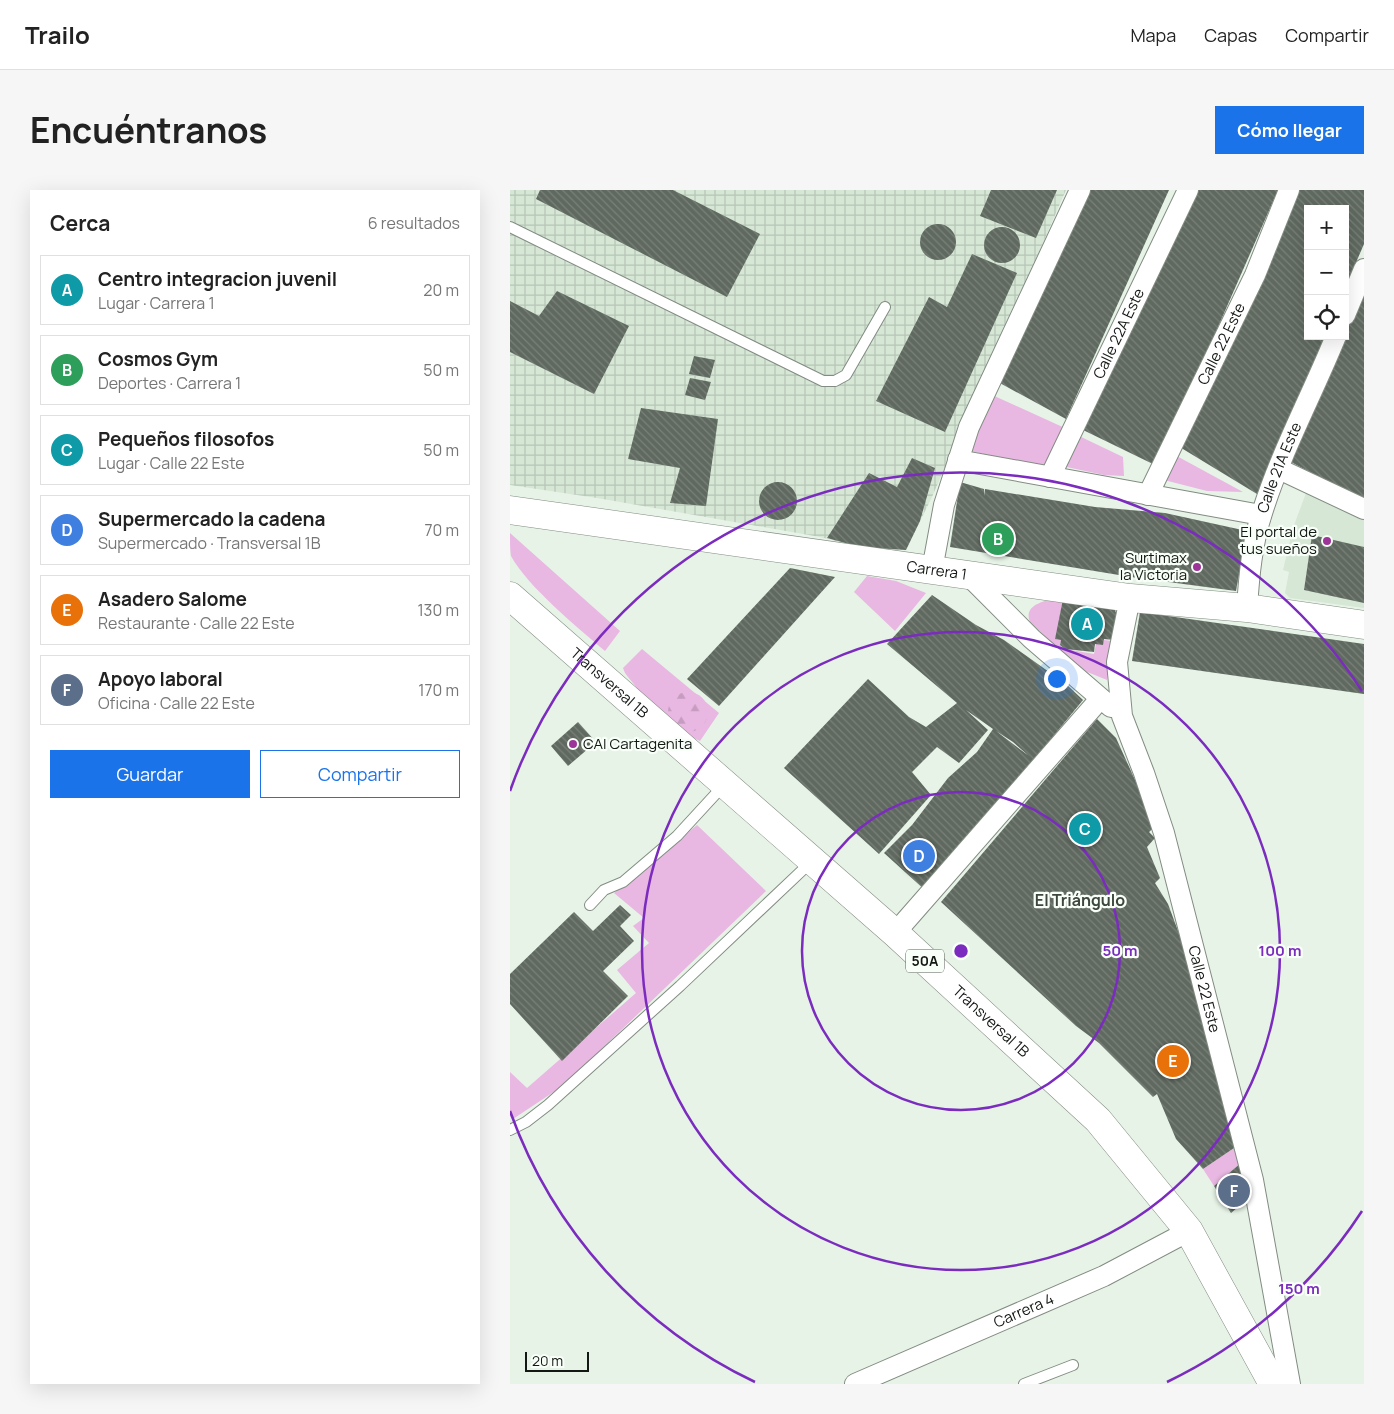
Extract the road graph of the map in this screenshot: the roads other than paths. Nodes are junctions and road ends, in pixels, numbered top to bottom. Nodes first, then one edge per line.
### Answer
1 (1080, 190) edge
2 (1188, 190) edge
3 (1289, 190) edge
4 (510, 227) edge
5 (1364, 269) edge
6 (1349, 305) edge
7 (885, 307) dead end
8 (1334, 340) edge
9 (958, 460) junction
10 (1278, 469) junction
11 (1050, 477) junction
12 (1148, 495) junction
13 (1364, 509) edge
14 (510, 510) edge
15 (1261, 515) junction
16 (932, 570) junction
17 (968, 574) junction
18 (510, 596) edge
19 (1130, 598) junction
20 (1247, 608) junction
21 (1364, 626) edge
22 (1100, 699) junction
23 (1122, 716) junction
24 (726, 783) junction
25 (813, 861) junction
26 (590, 906) dead end
27 (895, 934) junction
28 (510, 1130) edge
29 (1189, 1230) junction
30 (1073, 1365) dead end
31 (860, 1383) edge
32 (1024, 1384) edge
33 (1272, 1384) edge
34 (1290, 1384) edge

1 - 9 street
2 - 11 street, Calle 22A Este
3 - 12 street, Calle 22 Este
4 - 7 lane
5 - 6 street
8 - 10 street, Calle 21A Este
9 - 11 street
9 - 16 street
10 - 13 street
10 - 15 street, Calle 21A Este
11 - 12 street
12 - 15 street
14 - 16 main road, Carrera 1
15 - 20 street, Calle 21A Este
16 - 17 main road, Carrera 1
17 - 19 main road, Carrera 1
17 - 22 street
18 - 24 main road, Transversal 1B / 50A
19 - 20 main road, Carrera 1
19 - 23 street, Calle 22 Este
20 - 21 main road, Carrera 1
22 - 23 street
22 - 27 street
23 - 34 street, Calle 22 Este
24 - 25 main road, Transversal 1B / 50A
24 - 26 lane
25 - 27 main road, Transversal 1B / 50A
25 - 28 lane
27 - 29 main road, Transversal 1B / 50A
29 - 31 street, Carrera 4
29 - 33 main road, Transversal 1B / 50A
30 - 32 lane

